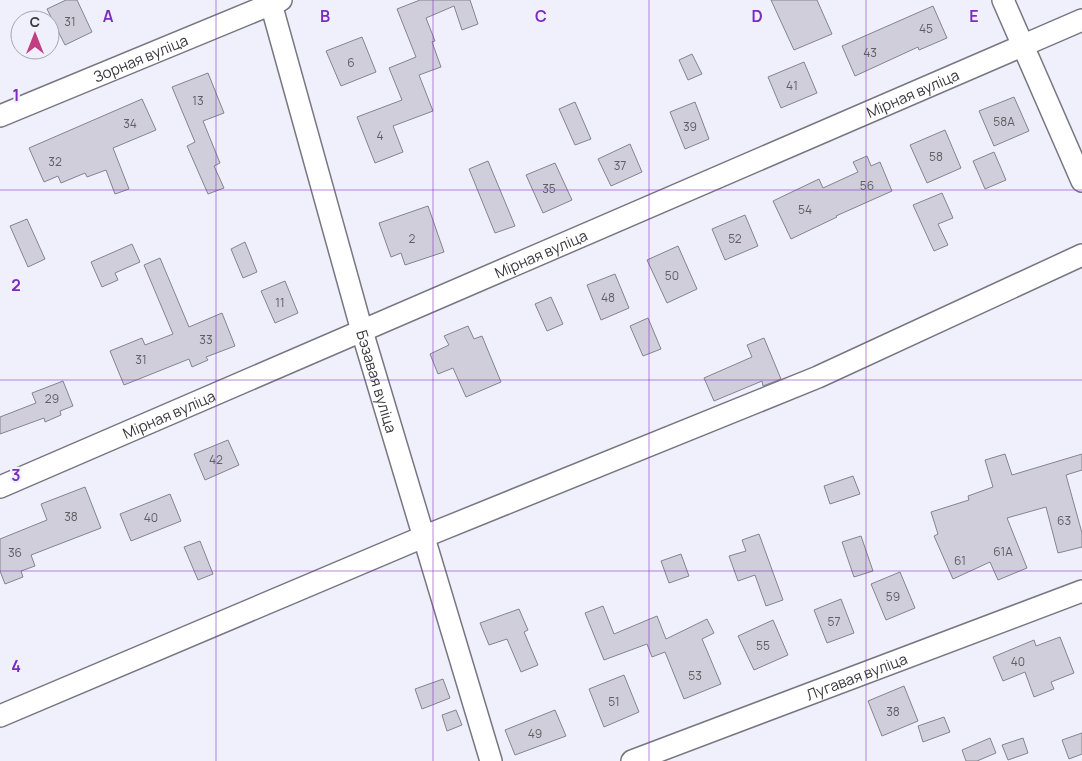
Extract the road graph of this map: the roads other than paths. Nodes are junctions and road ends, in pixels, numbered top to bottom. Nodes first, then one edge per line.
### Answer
1 (1003, 0) edge
2 (274, 1) edge
3 (1082, 20) edge
4 (1023, 46) junction
5 (0, 116) edge
6 (1082, 181) edge
7 (1082, 255) edge
8 (362, 331) junction
9 (0, 487) edge
10 (423, 537) junction
11 (1082, 591) edge
12 (0, 716) edge
13 (491, 761) edge
14 (632, 761) edge

1 - 4 street
2 - 5 street, Зорная вуліца
2 - 8 street, Бэзавая вуліца
3 - 4 street, Мірная вуліца
4 - 6 street
4 - 8 street, Мірная вуліца
7 - 10 street
8 - 9 street, Мірная вуліца
8 - 10 street, Бэзавая вуліца
10 - 12 street
10 - 13 street, Бэзавая вуліца
11 - 14 street, Лугавая вуліца

